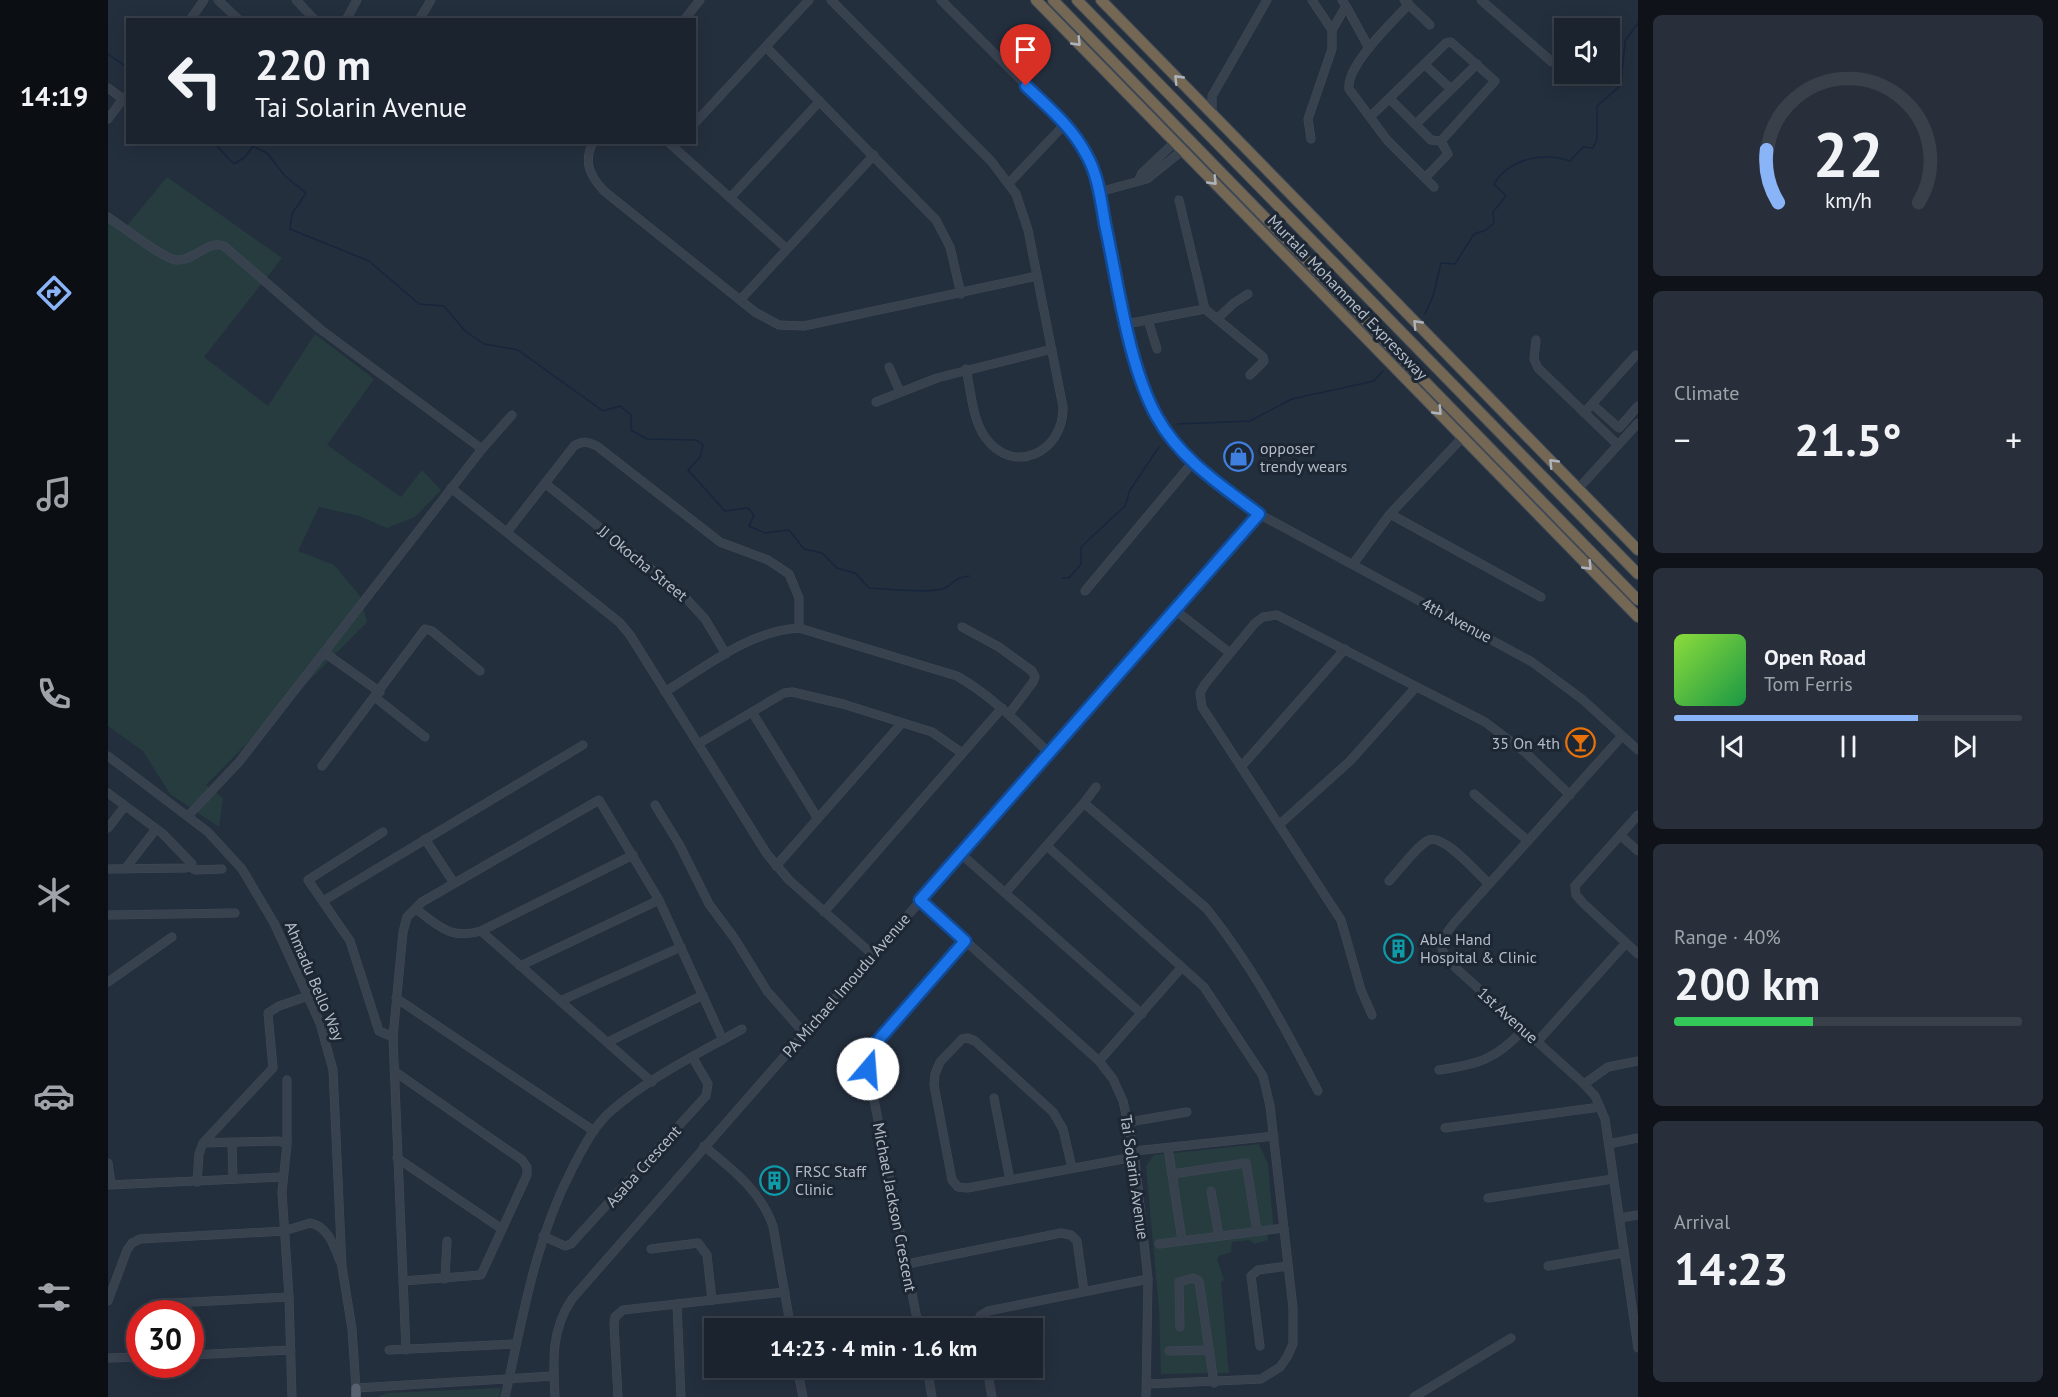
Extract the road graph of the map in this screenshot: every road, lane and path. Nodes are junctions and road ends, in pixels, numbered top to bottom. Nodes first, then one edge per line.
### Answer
1 (204, 0) edge
2 (218, 0) edge
3 (296, 0) edge
4 (357, 0) edge
5 (431, 0) edge
6 (700, 0) edge
7 (809, 0) edge
8 (831, 0) edge
9 (941, 0) edge
10 (1036, 0) edge
11 (1053, 0) edge
12 (1077, 0) edge
13 (1101, 0) edge
14 (1267, 0) edge
15 (1312, 0) edge
16 (1480, 0) edge
17 (1407, 2) edge
18 (1344, 3) edge
19 (191, 18) edge
20 (237, 18) edge
21 (313, 18) edge
22 (347, 18) edge
23 (420, 18) edge
24 (686, 18) edge
25 (1430, 25) dead end
26 (1332, 30) junction
27 (766, 48) junction
28 (1369, 48) junction
29 (1552, 62) dead end
30 (1424, 64) junction
31 (1477, 64) junction
32 (108, 88) edge
33 (1451, 89) junction
34 (126, 96) edge
35 (1212, 96) junction
36 (1196, 98) junction
37 (1390, 99) junction
38 (820, 101) junction
39 (1212, 114) junction
40 (1370, 117) junction
41 (108, 119) edge
42 (696, 122) edge
43 (1065, 124) junction
44 (1416, 124) junction
45 (1311, 139) dead end
46 (1441, 141) junction
47 (592, 144) edge
48 (673, 144) edge
49 (1179, 146) junction
50 (874, 155) junction
51 (1425, 178) junction
52 (1009, 183) junction
53 (1434, 187) dead end
54 (1099, 192) junction
55 (730, 198) junction
56 (1179, 200) dead end
57 (108, 217) edge
58 (787, 249) junction
59 (1037, 276) junction
60 (960, 294) junction
61 (1248, 294) dead end
62 (740, 300) junction
63 (1204, 309) junction
64 (1217, 319) junction
65 (1148, 320) junction
66 (1126, 324) junction
67 (1536, 340) dead end
68 (1052, 349) junction
69 (1157, 349) dead end
70 (1636, 355) dead end
71 (889, 367) dead end
72 (966, 369) junction
73 (1250, 375) dead end
74 (900, 392) junction
75 (876, 402) dead end
76 (1592, 404) junction
77 (1638, 406) edge
78 (1584, 413) junction
79 (512, 415) dead end
80 (1638, 423) edge
81 (1463, 437) junction
82 (1618, 445) junction
83 (482, 449) junction
84 (1193, 462) junction
85 (546, 484) junction
86 (451, 488) junction
87 (1578, 489) junction
88 (1524, 500) junction
89 (1259, 514) junction
90 (1390, 514) junction
91 (507, 532) junction
92 (1581, 543) junction
93 (1638, 550) edge
94 (1353, 564) junction
95 (1638, 574) edge
96 (1085, 591) dead end
97 (1541, 597) dead end
98 (1638, 600) edge
99 (1175, 610) junction
100 (1638, 617) edge
101 (962, 627) dead end
102 (799, 628) junction
103 (1345, 649) junction
104 (325, 653) junction
105 (1230, 653) junction
106 (726, 654) junction
107 (480, 671) dead end
108 (1416, 687) junction
109 (665, 692) junction
110 (378, 695) junction
111 (1002, 708) junction
112 (752, 712) junction
113 (1009, 714) junction
114 (902, 723) junction
115 (1622, 736) junction
116 (425, 738) dead end
117 (698, 744) junction
118 (583, 745) dead end
119 (1638, 750) edge
120 (962, 753) junction
121 (1049, 753) junction
122 (108, 756) edge
123 (322, 766) dead end
124 (1241, 767) junction
125 (1096, 787) dead end
126 (108, 793) edge
127 (1474, 794) dead end
128 (1570, 795) junction
129 (1084, 803) junction
130 (655, 805) dead end
131 (125, 806) junction
132 (1638, 815) edge
133 (188, 816) junction
134 (818, 819) junction
135 (1280, 824) junction
136 (108, 828) edge
137 (156, 829) junction
138 (383, 832) dead end
139 (1620, 835) junction
140 (425, 839) junction
141 (1528, 841) junction
142 (1047, 846) junction
143 (1638, 851) edge
144 (961, 854) junction
145 (633, 855) junction
146 (776, 866) junction
147 (190, 867) junction
148 (222, 868) dead end
149 (125, 869) junction
150 (108, 870) edge
151 (1389, 881) dead end
152 (454, 883) junction
153 (1489, 885) junction
154 (1005, 893) junction
155 (659, 900) junction
156 (920, 900) junction
157 (323, 901) junction
158 (416, 909) junction
159 (824, 912) junction
160 (236, 913) dead end
161 (109, 916) edge
162 (481, 931) junction
163 (172, 937) dead end
164 (965, 941) junction
165 (1626, 943) junction
166 (681, 947) junction
167 (872, 954) junction
168 (1638, 954) edge
169 (520, 966) junction
170 (1182, 967) junction
171 (108, 982) edge
172 (703, 995) junction
173 (308, 996) junction
174 (396, 998) junction
175 (560, 1000) junction
176 (1142, 1014) junction
177 (1372, 1015) dead end
178 (742, 1029) dead end
179 (1524, 1029) junction
180 (804, 1033) junction
181 (393, 1037) junction
182 (723, 1040) junction
183 (608, 1042) junction
184 (1537, 1042) junction
185 (693, 1058) junction
186 (1638, 1060) edge
187 (1099, 1061) junction
188 (1439, 1070) dead end
189 (394, 1071) junction
190 (287, 1080) dead end
191 (652, 1082) junction
192 (1584, 1084) junction
193 (1318, 1091) dead end
194 (994, 1098) dead end
195 (1600, 1107) junction
196 (1187, 1112) dead end
197 (1129, 1122) junction
198 (1445, 1128) dead end
199 (594, 1131) junction
200 (1274, 1136) junction
201 (1638, 1138) edge
202 (232, 1142) junction
203 (203, 1143) junction
204 (287, 1144) junction
205 (1609, 1144) junction
206 (704, 1146) junction
207 (1168, 1148) junction
208 (1134, 1154) junction
209 (397, 1158) junction
210 (108, 1163) edge
211 (1072, 1168) junction
212 (1172, 1174) junction
213 (283, 1177) junction
214 (233, 1179) junction
215 (1613, 1179) junction
216 (1010, 1180) junction
217 (197, 1182) junction
218 (110, 1185) edge
219 (1211, 1191) dead end
220 (1488, 1198) dead end
221 (1638, 1215) edge
222 (1619, 1218) junction
223 (1284, 1228) junction
224 (502, 1229) junction
225 (284, 1231) junction
226 (1257, 1231) junction
227 (543, 1236) junction
228 (1220, 1236) junction
229 (1182, 1240) junction
230 (447, 1241) dead end
231 (1159, 1244) dead end
232 (651, 1249) dead end
233 (1623, 1253) junction
234 (907, 1264) junction
235 (1288, 1266) junction
236 (1548, 1266) dead end
237 (342, 1267) junction
238 (445, 1279) junction
239 (1148, 1280) junction
240 (403, 1281) junction
241 (1638, 1288) edge
242 (1629, 1290) junction
243 (1084, 1291) junction
244 (784, 1292) junction
245 (290, 1297) junction
246 (712, 1300) junction
247 (108, 1301) edge
248 (204, 1301) edge
249 (676, 1304) junction
250 (789, 1318) edge
251 (917, 1318) edge
252 (981, 1318) edge
253 (1180, 1327) dead end
254 (1511, 1338) dead end
255 (516, 1344) junction
256 (1260, 1346) dead end
257 (1638, 1348) edge
258 (291, 1350) junction
259 (389, 1350) dead end
260 (406, 1350) junction
261 (1209, 1350) junction
262 (1169, 1352) dead end
263 (204, 1354) edge
264 (126, 1357) edge
265 (108, 1358) edge
266 (554, 1376) junction
267 (510, 1378) junction
268 (799, 1378) edge
269 (929, 1378) edge
270 (989, 1378) edge
271 (1214, 1383) junction
272 (1148, 1384) junction
273 (356, 1392) edge
274 (292, 1397) edge
275 (505, 1397) edge
276 (555, 1397) edge
277 (618, 1397) edge
278 (681, 1397) edge
279 (803, 1397) edge
280 (932, 1397) edge
281 (992, 1397) edge
282 (1146, 1397) edge
283 (1414, 1397) edge

1 - 19 street
2 - 20 street
3 - 21 street
4 - 22 street
5 - 23 street
6 - 24 street
7 - 27 street
8 - 52 street
9 - 43 street, 4th Avenue
10 -> 49 highway, Murtala Mohammed Expressway
11 - 92 highway, Murtala Mohammed Expressway
12 - 95 highway, Murtala Mohammed Expressway
36 -> 13 highway, Murtala Mohammed Expressway
14 - 35 street
15 - 26 street
16 - 29 street
17 - 25 street
17 - 28 street
18 - 26 street
18 - 28 street
26 - 45 street
27 - 38 street
27 - 42 street
28 - 40 street
30 - 31 street
30 - 33 street
30 - 37 street
31 - 33 street
31 - 46 street
32 - 34 street
33 - 44 street
34 - 41 street
35 - 36 street
35 - 39 street
36 - 39 highway, Murtala Mohammed Expressway
37 - 40 street
37 - 44 street
38 - 50 street
38 - 55 street
87 -> 39 highway, Murtala Mohammed Expressway
40 - 51 street
43 - 52 street
43 - 54 street, 4th Avenue
44 - 46 street
46 - 51 street
47 - 62 street
48 - 55 street
49 - 54 street
49 -> 81 highway, Murtala Mohammed Expressway
50 - 58 street
50 - 60 street
51 - 53 street
52 - 59 street
54 - 66 street, 4th Avenue
55 - 58 street
56 - 63 street
57 - 83 street
58 - 62 street
59 - 60 street
59 - 68 street
60 - 62 street
61 - 64 street
63 - 64 street
63 - 65 street
64 - 73 street
65 - 66 street
65 - 69 street
66 - 84 street, 4th Avenue
67 - 78 street
68 - 72 street
68 - 72 street
70 - 76 street
71 - 74 street
72 - 74 street
74 - 75 street
76 - 77 street
76 - 78 street
78 - 82 street
79 - 83 street
80 - 82 street
81 - 88 highway, Murtala Mohammed Expressway
81 - 90 street
82 - 87 street
83 - 86 street
84 - 89 street, 4th Avenue
84 - 96 street
85 - 91 street
85 - 102 street
85 - 106 street, JJ Okocha Street
86 - 91 street
86 - 104 street
87 - 93 highway, Murtala Mohammed Expressway
88 - 92 highway
88 -> 100 highway, Murtala Mohammed Expressway
89 - 94 street, 4th Avenue
89 - 99 street, PA Michael Imoudu Avenue
90 - 94 street
90 - 97 street
91 - 109 street
92 - 98 highway, Murtala Mohammed Expressway
94 - 115 street, 4th Avenue
99 - 105 street
99 - 121 street, PA Michael Imoudu Avenue
101 - 113 street
102 - 106 street
102 - 111 street
103 - 105 street
103 - 108 street
103 - 124 street
104 - 110 street
104 - 133 street
105 - 124 street
106 - 109 street
107 - 110 street
108 - 128 street
108 - 135 street
109 - 117 street
110 - 116 street
110 - 123 street
111 - 113 street
111 - 120 street
112 - 114 street
112 - 117 street
112 - 134 street
113 - 121 street
114 - 120 street
114 - 134 street
115 - 119 street, 4th Avenue
115 - 128 street, 1st Avenue
117 - 146 street
118 - 140 street
120 - 159 street
121 - 144 street, PA Michael Imoudu Avenue
122 - 133 street, Ahmadu Bello Way
124 - 135 street
125 - 129 street
126 - 131 street
127 - 141 street
128 - 141 street, 1st Avenue
129 - 142 street
129 - 193 street
130 - 180 street
131 - 136 street
131 - 137 street
132 - 139 street
133 - 173 street, Ahmadu Bello Way
134 - 146 street
135 - 177 street
137 - 147 street
137 - 149 street
138 - 157 street
139 - 143 street
139 - 165 street
140 - 152 street
140 - 157 street
141 - 153 street, 1st Avenue
142 - 154 street
142 - 170 street
144 - 154 street
144 - 156 street, PA Michael Imoudu Avenue
145 - 152 street
145 - 155 street
145 - 162 street
146 - 159 street
147 - 148 street
147 - 149 street
149 - 150 street
151 - 153 street
152 - 158 street
153 - 179 street, 1st Avenue
154 - 176 street
155 - 166 street
155 - 169 street
156 - 164 street, Tai Solarin Avenue
156 - 167 street, PA Michael Imoudu Avenue
157 - 181 street
158 - 162 street
158 - 174 street
159 - 167 street
160 - 161 street
162 - 169 street
163 - 171 street
164 - 187 street, Tai Solarin Avenue
164 - 234 street, Michael Jackson Crescent
165 - 168 street
165 - 184 street
166 - 172 street
166 - 175 street
167 - 180 street, PA Michael Imoudu Avenue
169 - 175 street
170 - 176 street
170 - 200 street
172 - 182 street
172 - 183 street
173 - 203 street
173 - 237 street, Ahmadu Bello Way
174 - 181 street
174 - 199 street
175 - 183 street
176 - 187 street
178 - 182 street
179 - 184 street, 1st Avenue
179 - 188 street
180 - 206 street, PA Michael Imoudu Avenue
181 - 189 street
182 - 185 street
183 - 191 street
184 - 192 street, 1st Avenue
185 - 191 street
185 - 227 street, Asaba Crescent
186 - 192 street
187 - 197 street, Tai Solarin Avenue
189 - 209 street
189 - 224 street
190 - 204 street
191 - 199 street
192 - 195 street, 1st Avenue
194 - 216 street
195 - 198 street
195 - 205 street, 1st Avenue
196 - 197 street
197 - 208 street, Tai Solarin Avenue
199 - 227 street
200 - 207 street
200 - 223 street
201 - 205 street
202 - 203 street
202 - 204 street
202 - 214 street
203 - 217 street
204 - 213 street
205 - 215 street, 1st Avenue
206 - 244 street
206 - 266 street, PA Michael Imoudu Avenue
207 - 208 street
207 - 212 street
208 - 211 street
208 - 239 street, Tai Solarin Avenue
209 - 224 street
209 - 240 street
210 - 218 street
211 - 216 street
211 - 216 street
212 - 226 street
212 - 229 street
213 - 214 street
213 - 225 street
214 - 217 street
215 - 220 street
215 - 222 street, 1st Avenue
217 - 218 street
219 - 228 street
221 - 222 street
222 - 233 street, 1st Avenue
223 - 226 street
223 - 235 street
224 - 238 street
225 - 237 street
225 - 245 street
225 - 247 street
226 - 228 street
227 - 255 street
228 - 229 street
229 - 231 street
230 - 238 street
232 - 246 street
233 - 236 street
233 - 242 street, 1st Avenue
234 - 243 street
234 - 251 street, Michael Jackson Crescent
235 - 256 street
235 - 271 street
237 - 273 street, Ahmadu Bello Way
238 - 240 street
239 - 243 street
239 - 272 street, Tai Solarin Avenue
240 - 260 street
241 - 242 street
242 - 257 street, 1st Avenue
243 - 252 street
244 - 246 street
244 - 250 street
245 - 248 street
245 - 258 street
246 - 249 street
249 - 277 street
249 - 278 street
253 - 261 street
254 - 283 street
255 - 260 street
255 - 267 street
258 - 263 street
258 - 274 street
259 - 260 street
261 - 262 street
261 - 271 street
264 - 265 street
266 - 267 street
266 - 276 street, PA Michael Imoudu Avenue
267 - 273 street
267 - 275 street
268 - 279 street
269 - 280 street
270 - 281 street
271 - 272 street
272 - 282 street, Tai Solarin Avenue

